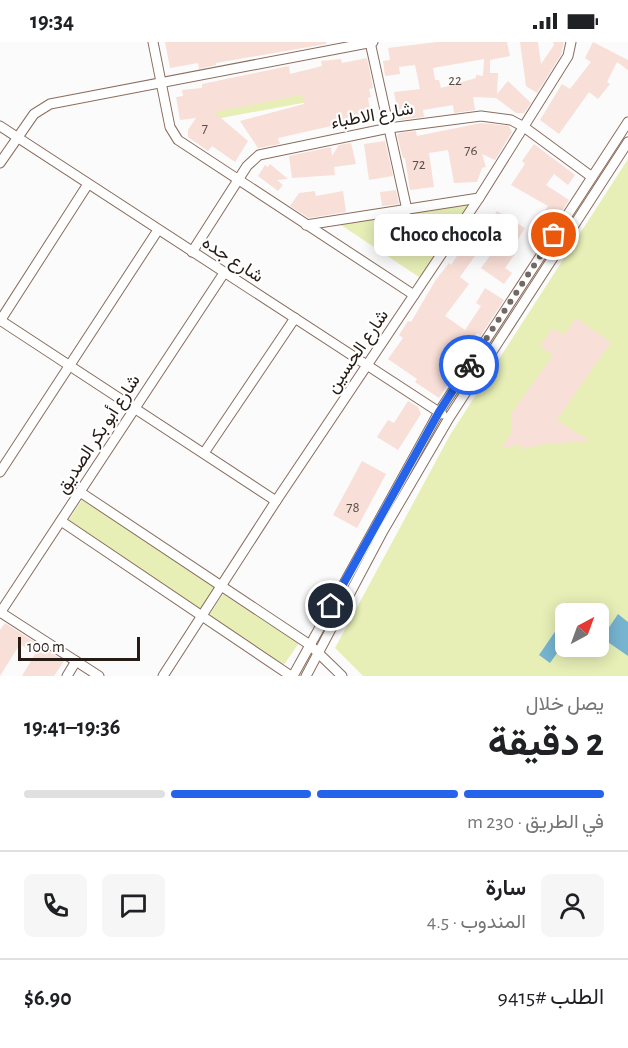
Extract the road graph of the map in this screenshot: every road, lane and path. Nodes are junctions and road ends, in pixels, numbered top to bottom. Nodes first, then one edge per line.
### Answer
1 (153, 42) edge
2 (371, 42) edge
3 (571, 42) edge
4 (159, 81) junction
5 (628, 122) edge
6 (0, 126) edge
7 (524, 127) junction
8 (389, 128) junction
9 (16, 138) junction
10 (628, 142) edge
11 (0, 163) edge
12 (592, 177) junction
13 (237, 181) junction
14 (88, 184) junction
15 (479, 198) junction
16 (407, 210) junction
17 (306, 225) junction
18 (158, 230) junction
19 (192, 252) junction
20 (224, 273) junction
21 (414, 295) junction
22 (295, 318) junction
23 (0, 320) edge
24 (70, 365) junction
25 (368, 366) junction
26 (135, 408) junction
27 (439, 412) junction
28 (449, 418) junction
29 (204, 453) junction
30 (0, 472) edge
31 (80, 492) junction
32 (276, 501) junction
33 (61, 521) junction
34 (222, 587) junction
35 (0, 612) edge
36 (202, 617) junction
37 (310, 645) junction
38 (319, 653) junction
39 (76, 661) junction
40 (66, 676) edge
41 (99, 676) edge
42 (164, 676) edge
43 (292, 676) edge
44 (306, 676) edge
45 (342, 676) edge

1 - 4 street
2 - 4 street
2 - 8 street
3 - 7 street, شارع الحسين
4 - 9 street
4 - 13 street
5 - 12 street
6 - 9 street, شارع جده
7 - 8 street, شارع الاطباء
7 - 12 street, شارع الاطباء
7 - 15 street, شارع الحسين
8 - 13 street, شارع الاطباء
8 - 16 street
9 - 11 street
9 - 14 street, شارع جده
10 - 28 street
12 - 27 street
13 - 17 street
13 - 19 street, شارع الاطباء
14 - 18 street, شارع جده
14 - 23 street
15 - 16 street
15 - 21 street, شارع الحسين
16 - 17 street
17 - 21 street
18 - 19 street, شارع جده
18 - 24 street
19 - 20 street, شارع جده
20 - 22 street, شارع جده
20 - 26 street, شارع أبو بكر الصديق
21 - 25 street, شارع الحسين
22 - 25 street, شارع جده
22 - 29 street
23 - 24 street
24 - 26 street
24 - 30 street
25 - 27 street, شارع جده
25 - 32 street, شارع الحسين
26 - 29 street
26 - 31 street, شارع أبو بكر الصديق
27 - 28 street, شارع جده
27 - 37 street
28 - 38 street
29 - 32 street
31 - 33 street, شارع أبو بكر الصديق
31 - 34 street
32 - 34 street, شارع الحسين
33 - 35 street, شارع أبو بكر الصديق
33 - 36 street
34 - 36 street, شارع الحسين
34 - 37 street
35 - 39 street
36 - 42 street, شارع الحسين
36 - 43 street
37 - 38 street
37 - 43 street
38 - 44 street
38 - 45 street
39 - 40 street
39 - 41 street

